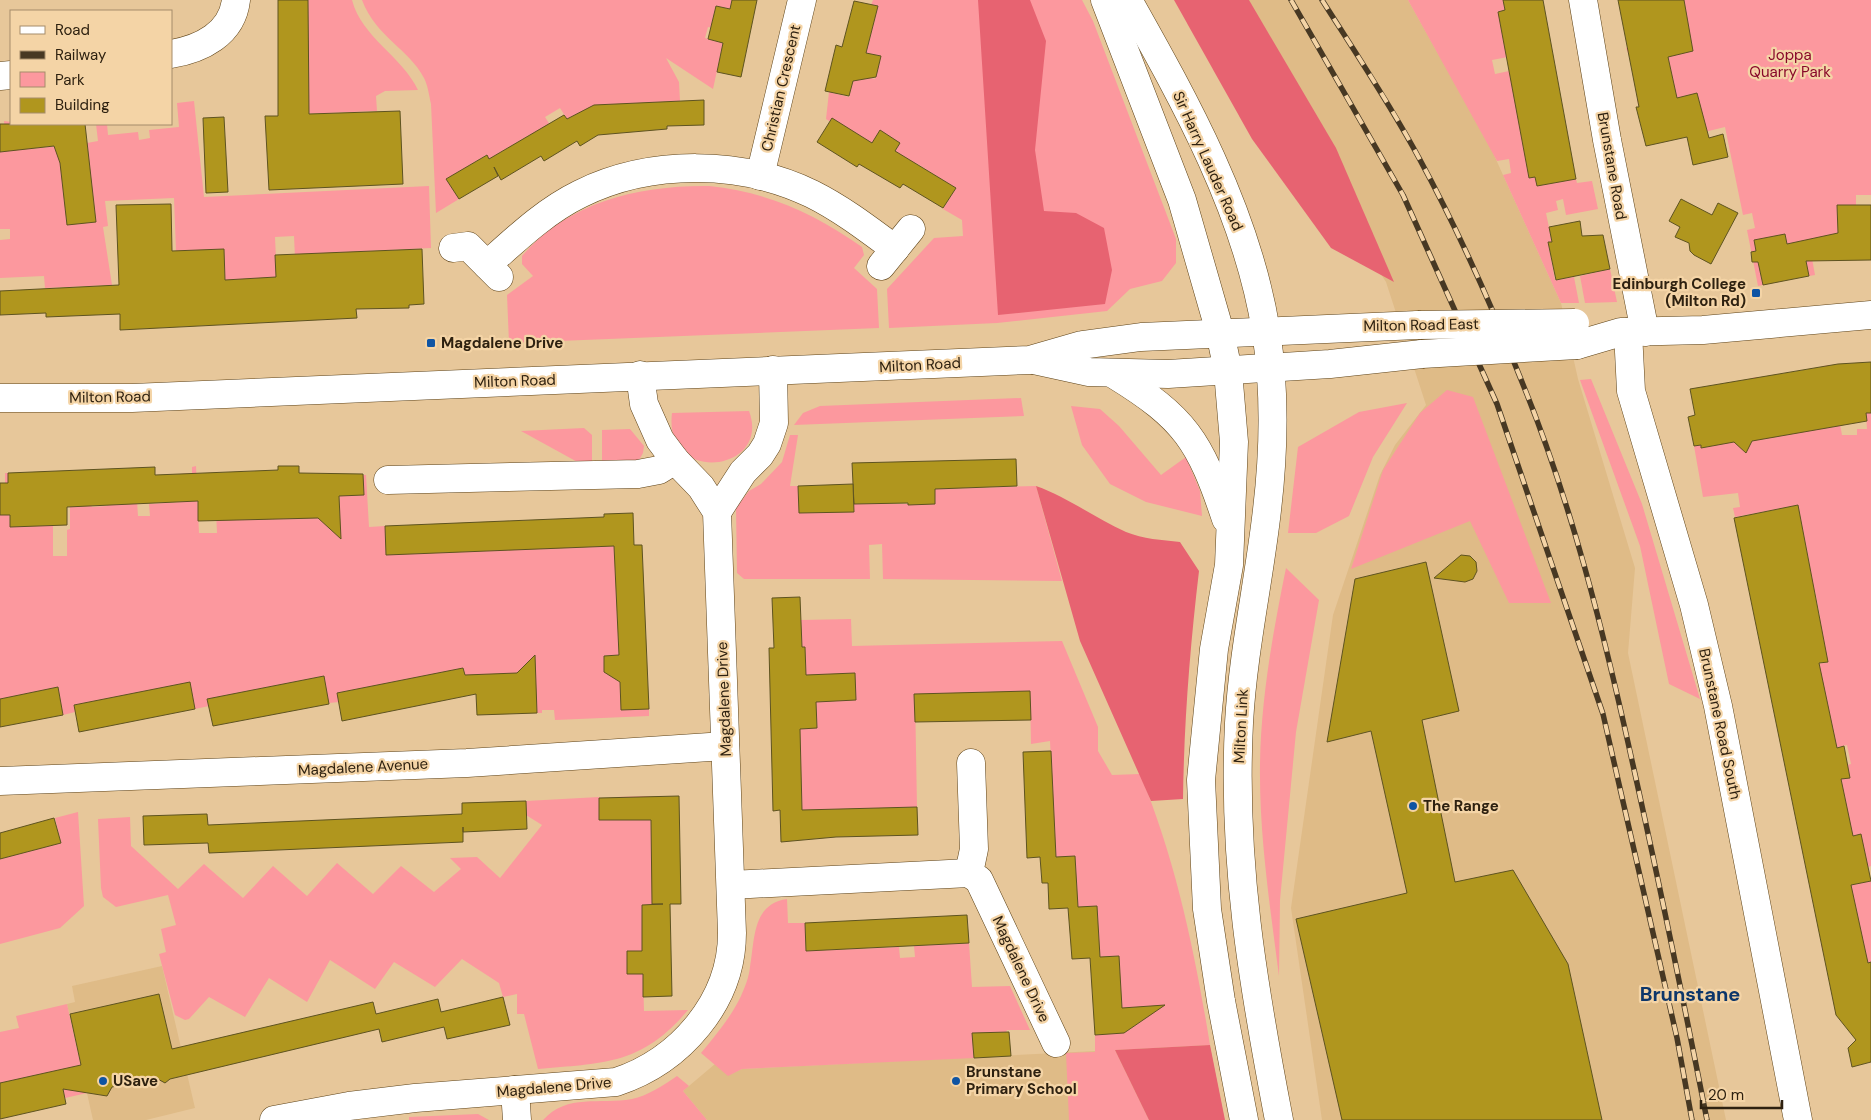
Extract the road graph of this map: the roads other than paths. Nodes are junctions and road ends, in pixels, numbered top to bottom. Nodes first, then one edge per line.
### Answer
1 (236, 0) edge
2 (802, 0) edge
3 (1105, 0) edge
4 (1128, 0) edge
5 (1583, 0) edge
6 (172, 54) edge
7 (760, 176) junction
8 (453, 248) dead end
9 (896, 248) dead end
10 (1208, 293) junction
11 (1871, 315) edge
12 (1266, 331) junction
13 (1220, 332) junction
14 (1632, 332) junction
15 (1576, 334) junction
16 (1141, 336) junction
17 (1030, 360) junction
18 (1270, 369) junction
19 (773, 370) junction
20 (1228, 371) junction
21 (1115, 374) junction
22 (640, 376) junction
23 (0, 398) edge
24 (684, 468) junction
25 (743, 472) junction
26 (388, 480) dead end
27 (717, 512) junction
28 (1230, 532) junction
29 (725, 746) junction
30 (971, 764) dead end
31 (0, 781) edge
32 (969, 873) junction
33 (731, 885) junction
34 (1056, 1042) dead end
35 (515, 1090) junction
36 (274, 1120) edge
37 (517, 1120) edge
38 (1244, 1120) edge
39 (1279, 1120) edge
40 (1798, 1120) edge

1 - 6 main road
2 - 7 main road, Christian Crescent
3 - 10 main road
4 - 12 main road, Sir Harry Lauder Road
5 - 14 main road, Brunstane Road
7 - 8 main road
7 - 9 main road
10 - 13 main road
10 - 16 main road
11 - 14 main road, Milton Road East
12 - 13 main road, Milton Road East
12 - 15 main road, Milton Road East, bridge
12 - 18 main road, Milton Link
13 - 16 main road, Milton Road
13 - 20 main road
14 - 15 main road, Milton Road East
14 - 40 main road, Brunstane Road South
15 - 18 main road, Milton Road East, bridge
16 - 17 main road, Milton Road
17 - 19 main road, Milton Road
17 - 21 main road, Milton Road
18 - 20 main road, Milton Road
18 - 39 main road, Milton Link
19 - 22 main road, Milton Road
19 - 25 main road
20 - 21 main road, Milton Road
20 - 28 main road
21 - 28 main road
22 - 23 main road, Milton Road
22 - 24 main road
24 - 25 main road
24 - 26 main road
24 - 27 main road
25 - 27 main road
27 - 29 main road, Magdalene Drive
28 - 38 main road
29 - 31 main road, Magdalene Avenue
29 - 33 main road, Magdalene Drive
30 - 32 main road
32 - 33 main road
32 - 34 main road, Magdalene Drive
33 - 35 main road, Magdalene Drive
35 - 36 main road, Magdalene Drive
35 - 37 main road

